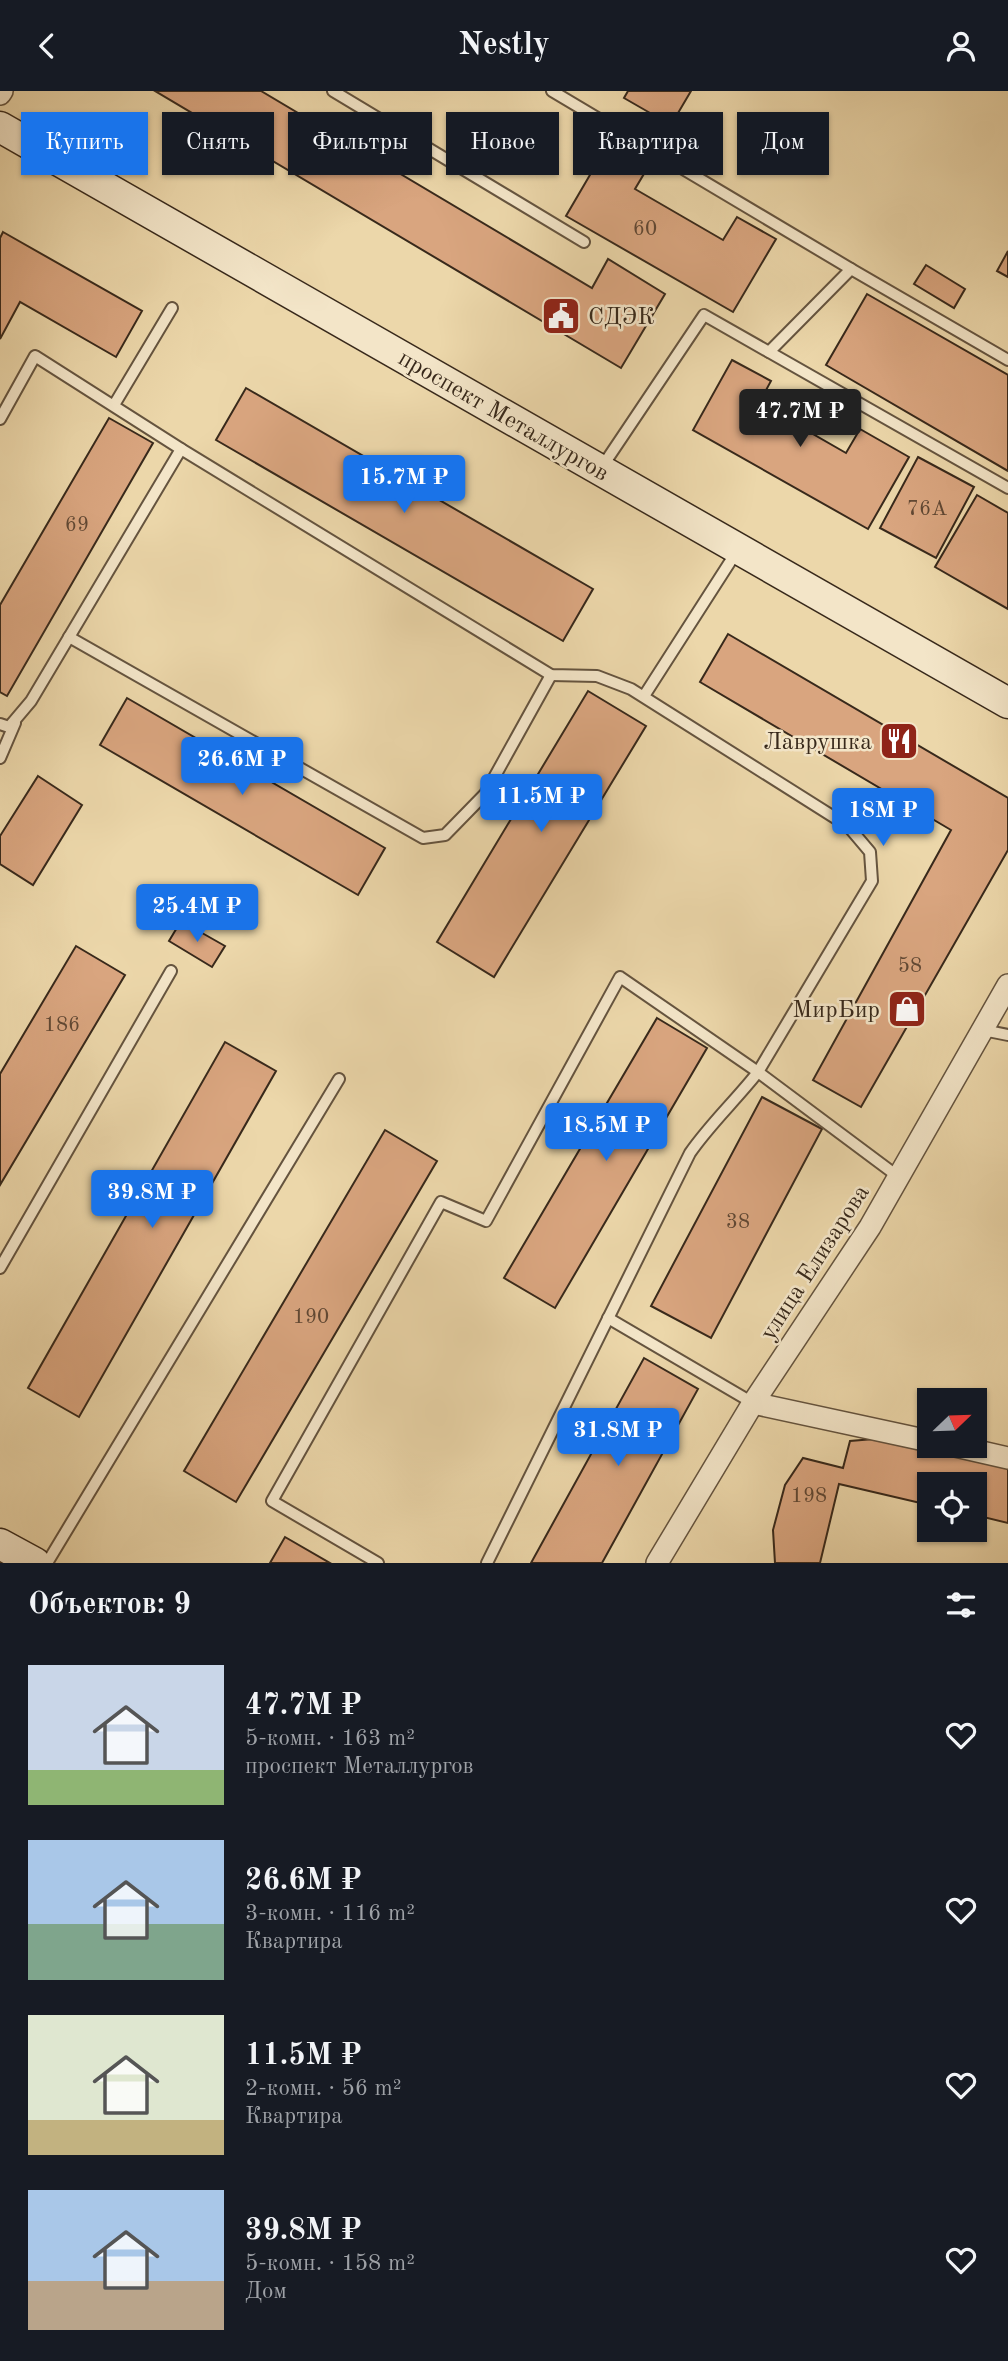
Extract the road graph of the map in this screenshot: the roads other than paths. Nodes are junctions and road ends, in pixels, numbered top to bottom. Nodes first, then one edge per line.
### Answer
1 (333, 91) edge
2 (552, 91) edge
3 (0, 127) edge
4 (584, 242) dead end
5 (851, 269) junction
6 (172, 308) dead end
7 (769, 352) junction
8 (1007, 359) edge
9 (114, 405) junction
10 (0, 419) edge
11 (181, 449) junction
12 (600, 470) junction
13 (1008, 488) edge
14 (739, 549) junction
15 (69, 637) junction
16 (551, 675) junction
17 (644, 696) junction
18 (1008, 703) edge
19 (17, 717) junction
20 (0, 725) edge
21 (0, 758) edge
22 (171, 971) dead end
23 (1008, 985) edge
24 (983, 1030) junction
25 (1008, 1035) edge
26 (758, 1072) junction
27 (339, 1079) dead end
28 (900, 1178) junction
29 (0, 1268) edge
30 (608, 1318) junction
31 (753, 1403) junction
32 (917, 1438) edge
33 (987, 1453) edge
34 (1008, 1458) edge
35 (0, 1544) edge
36 (34, 1563) edge
37 (47, 1563) edge
38 (378, 1563) edge
39 (487, 1563) edge
40 (657, 1563) edge

1 - 4 lane
2 - 5 lane
3 - 12 street, проспект Металлургов
5 - 7 lane
5 - 8 lane
6 - 9 lane
7 - 12 lane
7 - 13 lane
9 - 10 lane
9 - 11 lane
11 - 15 lane
11 - 16 lane
12 - 14 street, проспект Металлургов
14 - 17 lane
14 - 18 street, проспект Металлургов
15 - 16 lane
15 - 19 lane
16 - 17 lane
17 - 26 lane
19 - 20 lane
19 - 21 lane
22 - 29 lane
23 - 24 street, улица Елизарова
24 - 25 lane
24 - 28 street, улица Елизарова
26 - 28 lane
26 - 30 lane
26 - 38 lane
27 - 37 lane
28 - 31 street, улица Елизарова
30 - 31 lane
30 - 39 lane
31 - 32 street
31 - 40 street, улица Елизарова
33 - 34 street
35 - 36 street

